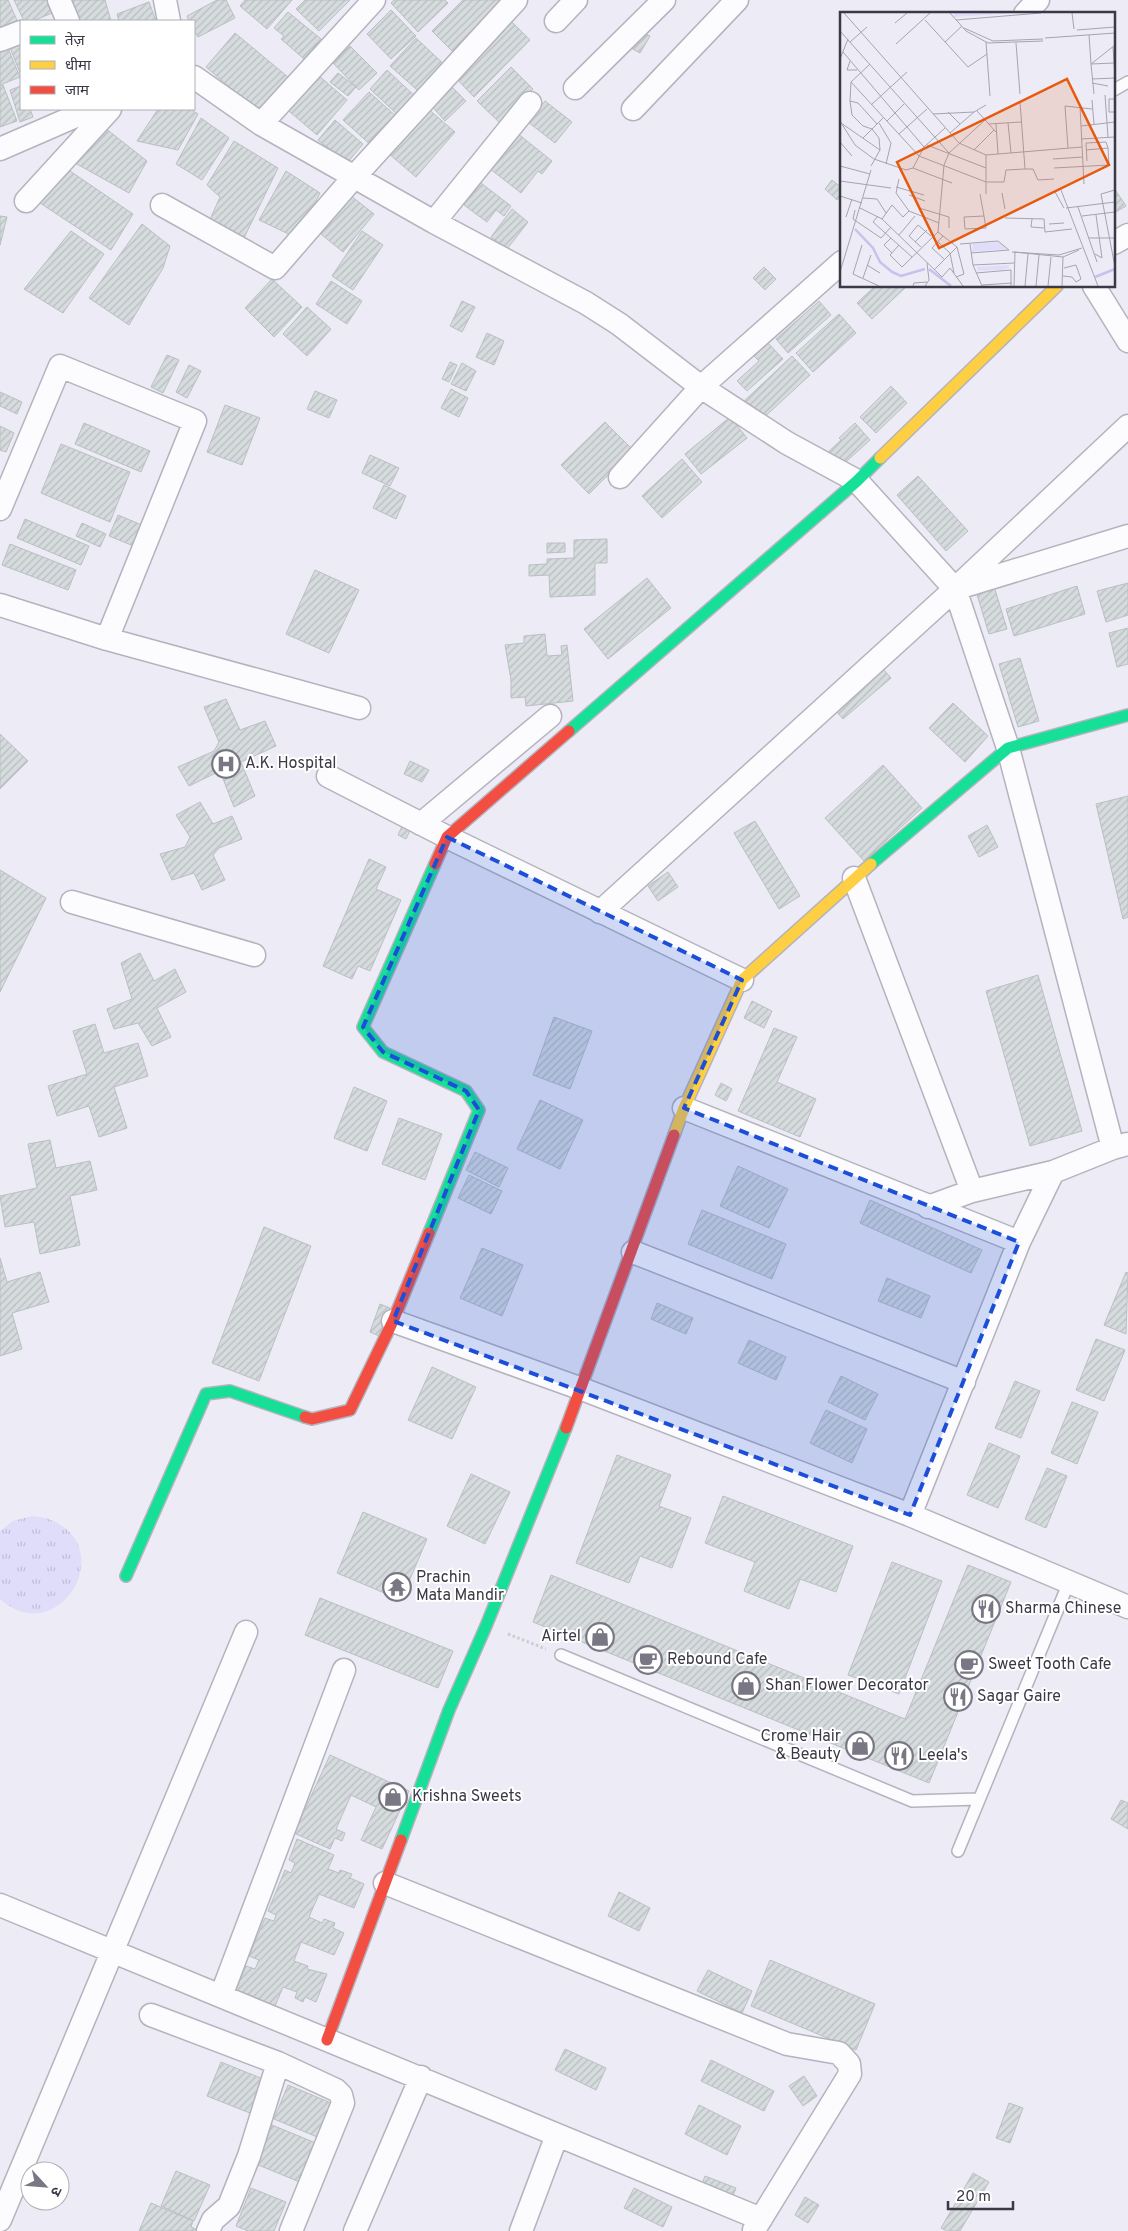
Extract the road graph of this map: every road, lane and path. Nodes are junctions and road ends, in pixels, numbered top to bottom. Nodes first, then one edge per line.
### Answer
1 (165, 0) edge
2 (374, 0) edge
3 (516, 0) edge
4 (576, 0) edge
5 (664, 0) edge
6 (737, 0) edge
7 (1038, 0) edge
8 (1028, 12) edge
9 (169, 20) edge
10 (556, 21) dead end
11 (20, 32) edge
12 (0, 40) edge
13 (195, 78) edge
14 (1128, 82) edge
15 (575, 88) dead end
16 (1116, 89) edge
17 (530, 103) dead end
18 (633, 109) dead end
19 (90, 110) edge
20 (109, 110) edge
21 (261, 124) junction
22 (0, 149) edge
23 (354, 177) junction
24 (26, 201) dead end
25 (162, 204) dead end
26 (434, 222) junction
27 (1128, 235) edge
28 (1116, 242) edge
29 (840, 264) edge
30 (1056, 288) edge
31 (1095, 288) edge
32 (1128, 340) edge
33 (701, 387) junction
34 (1128, 426) edge
35 (620, 477) dead end
36 (857, 481) junction
37 (0, 509) edge
38 (1128, 536) edge
39 (955, 589) junction
40 (0, 605) edge
41 (107, 639) junction
42 (359, 708) dead end
43 (1128, 715) edge
44 (550, 716) dead end
45 (1008, 748) junction
46 (328, 776) dead end
47 (421, 824) junction
48 (447, 837) junction
49 (854, 878) junction
50 (72, 902) dead end
51 (600, 912) junction
52 (254, 955) dead end
53 (742, 980) junction
54 (684, 1108) junction
55 (1120, 1146) edge
56 (1053, 1172) junction
57 (972, 1191) junction
58 (928, 1207) junction
59 (1019, 1242) junction
60 (633, 1252) junction
61 (393, 1321) junction
62 (964, 1382) junction
63 (582, 1389) junction
64 (910, 1515) junction
65 (126, 1576) dead end
66 (1069, 1582) junction
67 (1128, 1607) edge
68 (486, 1626) junction
69 (246, 1632) dead end
70 (536, 1645) dead end
71 (561, 1655) dead end
72 (344, 1670) dead end
73 (978, 1799) junction
74 (958, 1851) dead end
75 (385, 1883) junction
76 (0, 1905) edge
77 (113, 1951) junction
78 (221, 1996) junction
79 (152, 2015) dead end
80 (327, 2040) junction
81 (278, 2063) junction
82 (421, 2077) junction
83 (557, 2135) junction
84 (0, 2220) edge
85 (757, 2225) edge
86 (208, 2231) edge
87 (291, 2231) edge
88 (354, 2231) edge
89 (521, 2231) edge

1 - 9 street
2 - 21 street
3 - 23 street
4 - 10 street
5 - 15 street
6 - 18 street
7 - 8 street
11 - 12 street
13 - 21 street
14 - 16 lane
17 - 26 street
19 - 22 street
20 - 24 street
21 - 23 street
23 - 25 street
23 - 26 street
26 - 33 street
27 - 28 street
29 - 33 street
30 - 36 street
31 - 32 street
33 - 35 street
33 - 36 street
34 - 39 street
36 - 39 street
36 - 48 street
37 - 41 street
38 - 39 street
39 - 45 street
39 - 51 street
40 - 41 street
41 - 42 street
43 - 45 street
44 - 47 street
45 - 49 street
45 - 55 street
46 - 47 street
47 - 48 street
48 - 51 street
48 - 61 street
49 - 53 street
49 - 57 street
50 - 52 street
51 - 53 street
53 - 54 street
54 - 58 street
54 - 60 street
55 - 56 street
56 - 57 street
56 - 59 street
57 - 58 street
58 - 59 street
59 - 62 street
60 - 62 street
60 - 63 street
61 - 63 street
61 - 65 street
62 - 64 street
63 - 64 street
63 - 68 street
64 - 66 street
66 - 67 street
66 - 73 lane
68 - 70 path
68 - 75 street
69 - 77 street
71 - 73 lane
72 - 78 street
73 - 74 lane
75 - 80 street
75 - 85 street
76 - 77 street
77 - 78 street
77 - 84 street
78 - 80 street
79 - 81 street
80 - 82 street
81 - 86 street
81 - 87 street
82 - 83 street
82 - 88 street
83 - 85 street
83 - 89 street

